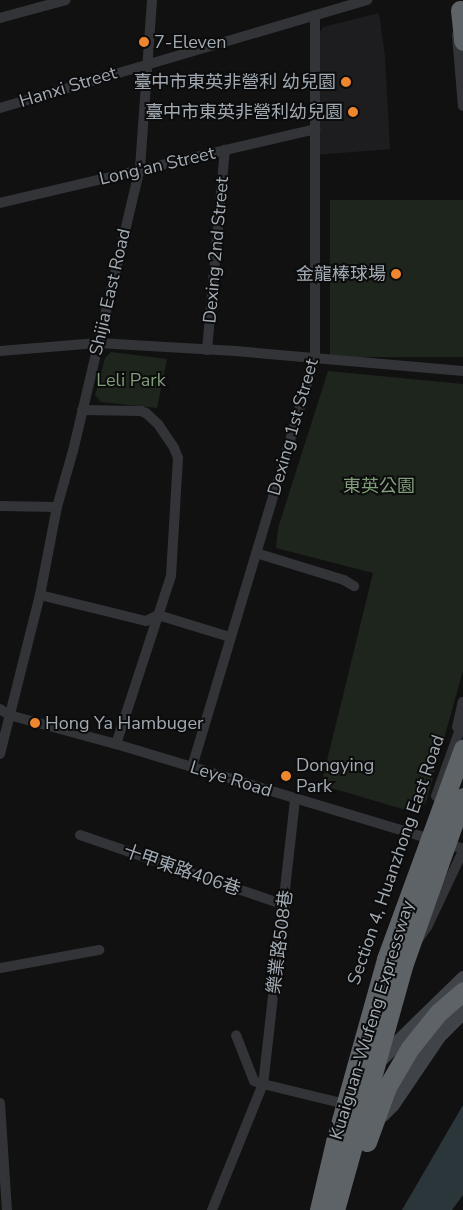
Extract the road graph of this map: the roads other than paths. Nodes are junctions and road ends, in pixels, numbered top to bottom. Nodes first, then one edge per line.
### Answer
1 (66, 0) edge
2 (152, 0) edge
3 (366, 0) edge
4 (461, 11) edge
5 (315, 15) junction
6 (0, 18) edge
7 (463, 41) edge
8 (147, 64) junction
9 (463, 106) edge
10 (0, 108) edge
11 (315, 129) junction
12 (225, 150) junction
13 (140, 168) junction
14 (0, 202) edge
15 (98, 343) junction
16 (207, 350) junction
17 (0, 351) edge
18 (315, 358) junction
19 (463, 371) edge
20 (82, 410) junction
21 (0, 506) edge
22 (57, 507) junction
23 (256, 553) junction
24 (354, 586) dead end
25 (40, 595) junction
26 (158, 615) junction
27 (230, 637) junction
28 (463, 702) edge
29 (0, 709) edge
30 (9, 715) junction
31 (463, 721) edge
32 (116, 744) junction
33 (456, 753) edge
34 (0, 754) edge
35 (192, 767) junction
36 (463, 797) edge
37 (295, 800) junction
38 (80, 835) dead end
39 (422, 837) junction
40 (463, 850) edge
41 (285, 905) junction
42 (99, 950) dead end
43 (0, 968) edge
44 (463, 978) edge
45 (463, 991) edge
46 (365, 1011) junction
47 (463, 1011) edge
48 (236, 1035) dead end
49 (262, 1084) junction
50 (342, 1098) junction
51 (0, 1102) edge
52 (333, 1132) junction
53 (2, 1142) edge
54 (7, 1210) edge
55 (212, 1210) edge
56 (311, 1210) edge
57 (319, 1210) edge
58 (336, 1210) edge
59 (347, 1210) edge

1 - 6 street
2 - 8 street, Shijia East Road
3 - 5 street, Hanxi Street
4 - 7 highway
4 - 9 street
5 - 8 street, Hanxi Street
5 - 11 street, Dexing 1st Street
8 - 10 street, Hanxi Street
8 - 13 street, Shijia East Road
11 - 12 street, Long’an Street
11 - 18 street, Dexing 1st Street
12 - 13 street, Long’an Street
12 - 16 street, Dexing 2nd Street
13 - 14 street, Long’an Street
13 - 15 street, Shijia East Road
15 - 16 street
15 - 17 street
15 - 20 street, Shijia East Road
16 - 18 street
18 - 19 street
18 - 23 street, Dexing 1st Street
20 - 22 street, Shijia East Road
20 - 26 street
21 - 22 street
22 - 25 street, Shijia East Road
23 - 24 street
23 - 27 street, Dexing 1st Street
25 - 26 street
25 - 30 street, Shijia East Road
26 - 27 street
26 - 32 street
27 - 35 street, Dexing 1st Street
28 - 33 street
29 - 30 street, Leye Road
30 - 32 street, Leye Road
30 - 34 street, Shijia East Road
31 - 33 street, Section 4, Huanzhong East Road
32 - 35 street, Leye Road
33 - 39 street, Section 4, Huanzhong East Road
33 - 57 highway, Kuaiguan-Wufeng Expressway
35 - 37 street, Leye Road
36 - 58 highway, Kuaiguan-Wufeng Expressway
37 - 39 street, Leye Road
37 - 41 street, 樂業路508巷
38 - 41 street, 十甲東路406巷
39 - 40 street, Leye Road
39 - 46 street, Section 4, Huanzhong East Road
40 - 46 street, Section 4, Huanzhong East Road
41 - 49 street, 樂業路508巷
42 - 43 street
44 - 50 street
45 - 59 highway
46 - 50 street, Section 4, Huanzhong East Road
47 - 52 street
48 - 49 street
49 - 50 street
49 - 55 street, 樂業路508巷
50 - 52 street, Section 4, Huanzhong East Road
51 - 53 street
52 - 56 street, Section 4, Huanzhong East Road
53 - 54 street

